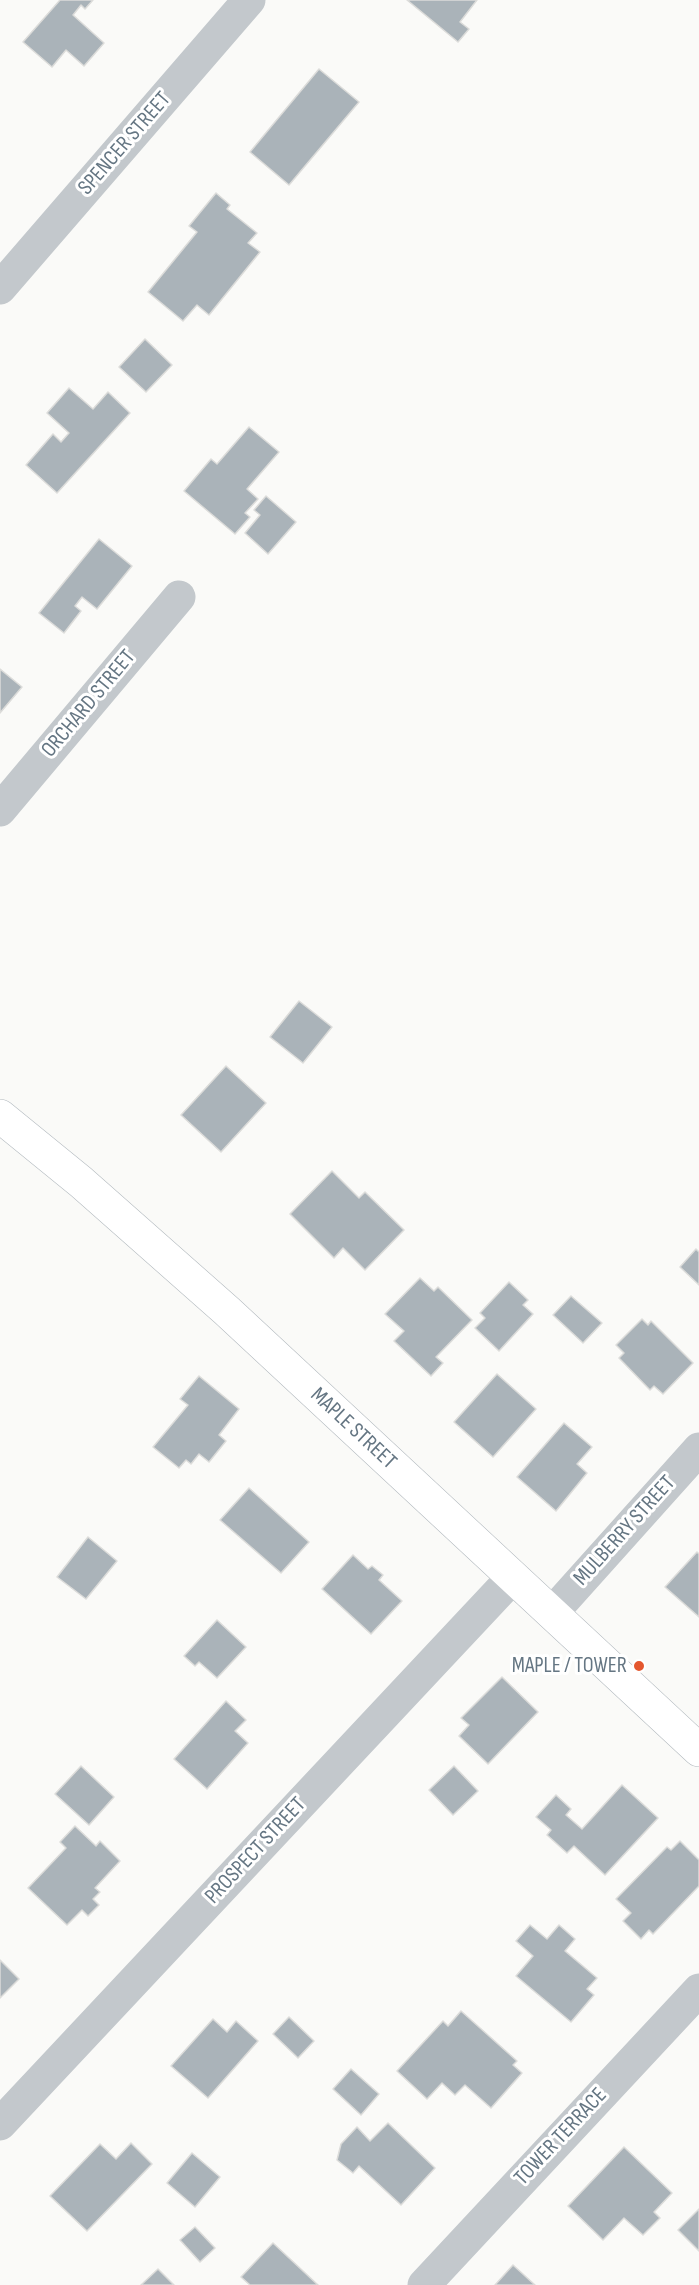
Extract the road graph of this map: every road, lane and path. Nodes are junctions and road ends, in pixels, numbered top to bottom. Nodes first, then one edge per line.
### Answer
1 (249, 0) edge
2 (0, 288) edge
3 (179, 597) dead end
4 (0, 810) edge
5 (0, 1116) edge
6 (699, 1449) edge
7 (513, 1577) junction
8 (552, 1613) junction
9 (699, 1750) edge
10 (699, 1990) edge
11 (0, 2124) edge
12 (423, 2285) edge

1 - 2 street, SPENCER STREET
3 - 4 street, ORCHARD STREET
5 - 7 main road, MAPLE STREET
6 - 8 street, MULBERRY STREET
7 - 8 main road, MAPLE STREET
7 - 11 street, PROSPECT STREET
8 - 9 main road, MAPLE STREET
10 - 12 street, TOWER TERRACE

